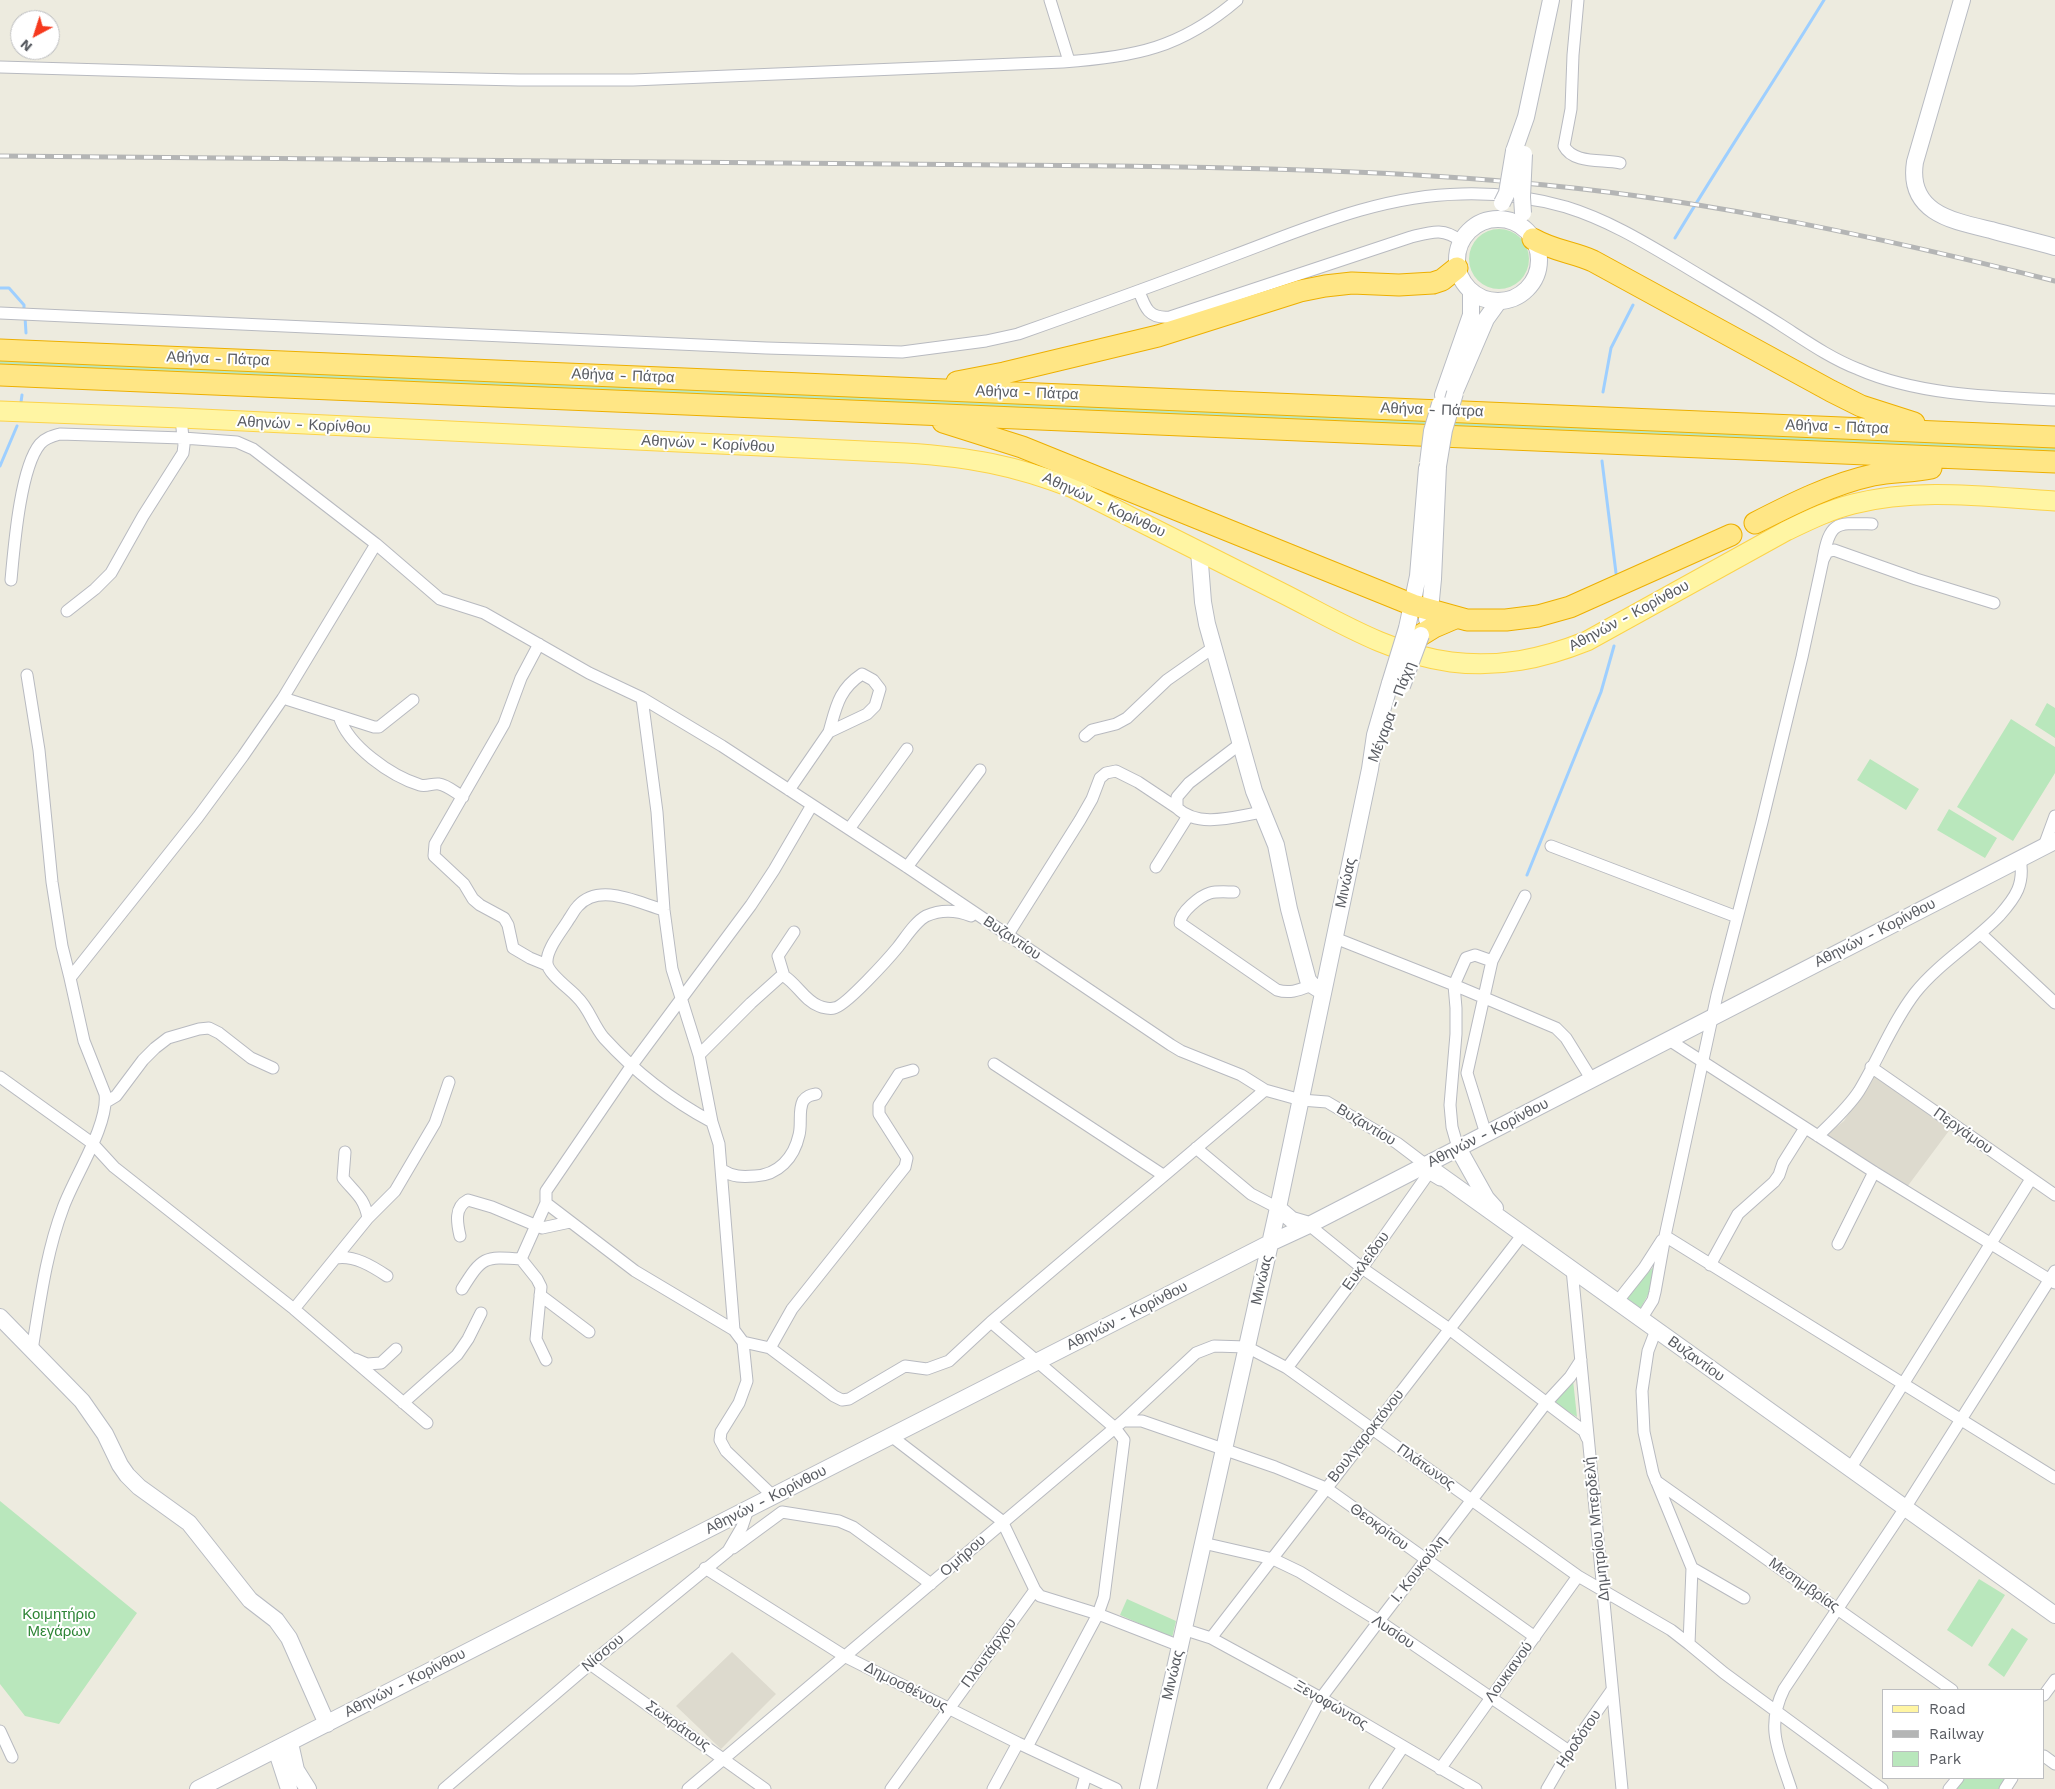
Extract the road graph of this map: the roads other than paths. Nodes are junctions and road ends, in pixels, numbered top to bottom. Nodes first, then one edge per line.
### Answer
1 (1050, 0) edge
2 (1237, 0) edge
3 (1551, 0) edge
4 (1578, 0) edge
5 (1962, 0) edge
6 (1069, 61) junction
7 (0, 66) edge
8 (1519, 153) junction
9 (1620, 164) dead end
10 (1492, 219) junction
11 (1531, 236) junction
12 (1461, 241) junction
13 (2055, 247) edge
14 (1457, 268) junction
15 (1139, 291) junction
16 (1471, 291) junction
17 (1499, 301) junction
18 (0, 313) edge
19 (0, 350) edge
20 (0, 375) edge
21 (928, 389) junction
22 (1449, 394) junction
23 (2055, 400) edge
24 (0, 411) edge
25 (917, 414) junction
26 (181, 418) junction
27 (1945, 432) junction
28 (2055, 437) edge
29 (183, 438) junction
30 (1965, 458) junction
31 (2055, 462) edge
32 (2055, 500) edge
33 (1755, 523) dead end
34 (1872, 524) dead end
35 (1731, 535) dead end
36 (376, 544) junction
37 (1199, 551) junction
38 (1823, 560) junction
39 (11, 580) dead end
40 (1994, 603) dead end
41 (1421, 608) junction
42 (67, 611) dead end
43 (1455, 618) junction
44 (1414, 632) junction
45 (539, 644) junction
46 (1214, 648) junction
47 (26, 675) dead end
48 (282, 698) junction
49 (642, 698) junction
50 (413, 700) dead end
51 (339, 716) junction
52 (829, 732) junction
53 (1085, 736) dead end
54 (1240, 744) junction
55 (907, 749) dead end
56 (1370, 769) joint
57 (980, 770) dead end
58 (789, 790) junction
59 (463, 797) junction
60 (812, 805) junction
61 (1177, 808) junction
62 (1263, 812) junction
63 (1188, 816) junction
64 (2055, 816) edge
65 (849, 829) junction
66 (2049, 844) edge
67 (1552, 846) dead end
68 (2020, 858) junction
69 (907, 867) junction
70 (1156, 867) dead end
71 (1234, 892) dead end
72 (1525, 896) dead end
73 (664, 910) junction
74 (1737, 918) junction
75 (993, 926) junction
76 (794, 932) dead end
77 (1981, 934) junction
78 (1007, 936) junction
79 (1335, 938) junction
80 (1492, 961) junction
81 (547, 965) junction
82 (784, 976) junction
83 (70, 978) junction
84 (1454, 984) junction
85 (1318, 988) junction
86 (681, 997) junction
87 (1484, 997) junction
88 (2055, 1003) edge
89 (1712, 1017) junction
90 (1669, 1040) junction
91 (699, 1054) junction
92 (1704, 1062) junction
93 (994, 1064) dead end
94 (632, 1066) junction
95 (1871, 1067) junction
96 (274, 1068) dead end
97 (913, 1070) dead end
98 (0, 1077) edge
99 (1592, 1080) junction
100 (449, 1082) dead end
101 (1265, 1090) junction
102 (816, 1094) dead end
103 (1301, 1100) junction
104 (106, 1102) junction
105 (712, 1122) junction
106 (1805, 1128) junction
107 (1486, 1134) junction
108 (1818, 1136) junction
109 (92, 1143) junction
110 (1196, 1148) junction
111 (1458, 1148) junction
112 (345, 1152) dead end
113 (1426, 1165) junction
114 (722, 1170) junction
115 (1874, 1172) junction
116 (1163, 1175) junction
117 (2031, 1179) junction
118 (1452, 1184) junction
119 (2055, 1195) edge
120 (546, 1203) junction
121 (1278, 1208) junction
122 (368, 1218) junction
123 (570, 1222) junction
124 (1506, 1222) junction
125 (1309, 1225) junction
126 (535, 1226) junction
127 (1523, 1234) junction
128 (460, 1236) dead end
129 (1665, 1236) junction
130 (1270, 1243) junction
131 (1991, 1243) junction
132 (1838, 1244) dead end
133 (336, 1258) junction
134 (522, 1259) junction
135 (1710, 1266) junction
136 (1362, 1268) junction
137 (1572, 1270) junction
138 (387, 1276) dead end
139 (2053, 1278) edge
140 (462, 1289) dead end
141 (540, 1295) junction
142 (1617, 1302) junction
143 (294, 1309) junction
144 (481, 1314) dead end
145 (0, 1317) edge
146 (1641, 1319) junction
147 (991, 1322) junction
148 (1448, 1328) junction
149 (734, 1330) junction
150 (1656, 1330) junction
151 (589, 1332) dead end
152 (743, 1342) junction
153 (1247, 1347) junction
154 (770, 1348) junction
155 (396, 1349) dead end
156 (32, 1350) junction
157 (349, 1356) junction
158 (546, 1360) dead end
159 (1580, 1360) junction
160 (1037, 1362) junction
161 (1286, 1368) junction
162 (1903, 1384) junction
163 (403, 1403) junction
164 (1546, 1404) junction
165 (1961, 1420) junction
166 (427, 1423) dead end
167 (1119, 1424) junction
168 (1373, 1430) junction
169 (891, 1436) junction
170 (1588, 1439) junction
171 (1224, 1449) junction
172 (1850, 1469) junction
173 (2055, 1478) edge
174 (1656, 1481) junction
175 (1326, 1488) junction
176 (773, 1496) junction
177 (1472, 1500) junction
178 (1905, 1508) junction
179 (748, 1509) junction
180 (1002, 1522) junction
181 (1203, 1543) junction
182 (728, 1551) junction
183 (1273, 1559) junction
184 (1426, 1561) junction
185 (705, 1568) junction
186 (1692, 1568) junction
187 (1578, 1576) junction
188 (931, 1584) junction
189 (1035, 1590) junction
190 (1603, 1590) junction
191 (1744, 1598) dead end
192 (1837, 1608) junction
193 (1098, 1614) junction
194 (2055, 1615) edge
195 (1379, 1621) junction
196 (1183, 1629) junction
197 (1535, 1636) junction
198 (1211, 1638) junction
199 (1689, 1644) junction
200 (1180, 1646) junction
201 (846, 1657) junction
202 (590, 1664) junction
203 (2055, 1680) edge
204 (1951, 1689) edge
205 (1612, 1690) junction
206 (2045, 1694) edge
207 (1322, 1698) junction
208 (1490, 1698) junction
209 (950, 1709) junction
210 (1775, 1711) junction
211 (327, 1724) junction
212 (0, 1731) edge
213 (1023, 1745) junction
214 (283, 1746) junction
215 (1403, 1747) junction
216 (1570, 1751) junction
217 (12, 1757) dead end
218 (724, 1759) junction
219 (1440, 1769) junction
220 (1086, 1775) junction
221 (1957, 1779) edge
222 (1459, 1785) edge
223 (198, 1789) edge
224 (288, 1789) edge
225 (308, 1789) edge
226 (444, 1789) edge
227 (688, 1789) edge
228 (765, 1789) edge
229 (891, 1789) edge
230 (993, 1789) edge
231 (1082, 1789) edge
232 (1116, 1789) edge
233 (1148, 1789) edge
234 (1273, 1789) edge
235 (1375, 1789) edge
236 (1476, 1789) edge
237 (1547, 1789) edge
238 (1622, 1789) edge
239 (1791, 1789) edge
240 (1882, 1789) edge
241 (1949, 1789) edge

1 - 6 street
2 - 6 street
3 - 8 main road
4 - 9 street
5 - 13 main road
6 - 7 street
8 - 10 main road, bridge
8 - 11 main road, bridge
10 - 11 main road
10 - 12 main road
11 - 17 main road
11 - 27 highway
12 - 14 main road
12 - 15 street
14 - 16 main road
14 - 21 highway
15 - 18 street
15 - 23 street
16 - 17 main road
16 - 22 main road, Μέγαρα - Πάχη
17 - 22 main road, Μέγαρα - Πάχη
19 - 21 highway, Αθήνα - Πάτρα
20 - 25 highway, Αθήνα - Πάτρα
21 - 27 highway, Αθήνα - Πάτρα
22 - 41 main road, Μέγαρα - Πάχη, bridge
24 - 26 main road, Αθηνών - Κορίνθου
25 - 30 highway, Αθήνα - Πάτρα
25 - 41 highway
26 - 29 street
26 - 37 main road, Αθηνών - Κορίνθου
27 - 28 highway, Αθήνα - Πάτρα
29 - 36 street, Βυζαντίου
29 - 39 street, Βυζαντίου
29 - 42 street
30 - 31 highway, Αθήνα - Πάτρα
30 - 33 highway
32 - 37 main road, Αθηνών - Κορίνθου
34 - 38 street
35 - 43 highway
36 - 45 street, Βυζαντίου
36 - 48 street
37 - 46 main road
38 - 40 street
38 - 74 street
41 - 43 highway
41 - 44 main road, Μέγαρα - Πάχη
43 - 44 highway
44 - 56 main road, Μέγαρα - Πάχη, bridge
45 - 49 street, Βυζαντίου
45 - 59 street
46 - 53 street
46 - 54 main road
47 - 83 street
48 - 51 street
48 - 83 street
49 - 58 street, Βυζαντίου
49 - 73 street
50 - 51 street
51 - 59 street
52 - 52 street
52 - 58 street
54 - 61 street
54 - 62 main road
55 - 65 street
56 - 79 main road, Μινώας
57 - 69 street
58 - 60 street, Βυζαντίου
59 - 81 street
60 - 65 street, Βυζαντίου
60 - 86 street
61 - 63 street
61 - 78 street
62 - 63 street
62 - 85 main road
63 - 70 street
64 - 66 street
65 - 69 street, Βυζαντίου
66 - 68 main road, Αθηνών - Κορίνθου
67 - 74 street
68 - 77 street
68 - 89 main road, Αθηνών - Κορίνθου
69 - 75 street, Βυζαντίου
71 - 85 street
72 - 80 street
73 - 81 street
73 - 86 street
74 - 89 street
75 - 78 street, Βυζαντίου
75 - 82 street
76 - 82 street
77 - 88 street
77 - 95 street
78 - 101 street, Βυζαντίου
79 - 84 street
79 - 85 main road, Μινώας
80 - 84 street
80 - 87 street
81 - 94 street
82 - 91 street
83 - 104 street
84 - 87 street
84 - 111 street
85 - 103 main road, Μινώας
86 - 91 street
86 - 94 street
87 - 99 street
87 - 107 street
89 - 90 main road, Αθηνών - Κορίνθου
89 - 92 street
90 - 92 street
90 - 99 main road, Αθηνών - Κορίνθου
91 - 105 street
92 - 106 street
92 - 129 street
93 - 116 street
94 - 105 street
94 - 120 street
95 - 108 street
95 - 117 street, Περγάμου
96 - 104 street
97 - 154 street
98 - 109 street
99 - 107 main road, Αθηνών - Κορίνθου
100 - 122 street
101 - 103 street, Βυζαντίου
101 - 110 street
102 - 114 street
103 - 113 street, Βυζαντίου
103 - 121 main road, Μινώας
104 - 109 street
105 - 114 street
106 - 108 street
106 - 135 street
107 - 111 main road, Αθηνών - Κορίνθου
108 - 115 street
109 - 143 street
109 - 156 street
110 - 116 street
110 - 121 street
111 - 113 main road, Αθηνών - Κορίνθου
111 - 124 main road
112 - 122 street
113 - 118 main road, Βυζαντίου
113 - 125 main road, Αθηνών - Κορίνθου
114 - 149 street
115 - 131 street
115 - 132 street
116 - 147 street
117 - 119 street, Περγάμου
117 - 131 street
118 - 124 main road, Βυζαντίου
118 - 136 street, Ευκλείδου
120 - 123 street
120 - 126 street
121 - 125 main road
121 - 130 main road, Μινώας
122 - 133 street
123 - 126 street
123 - 149 street
124 - 127 main road, Βυζαντίου
125 - 130 main road, Αθηνών - Κορίνθου
125 - 136 street
126 - 128 street
126 - 134 street
127 - 137 main road, Βυζαντίου
127 - 148 street, Βουλγαροκτόνου
129 - 135 street
129 - 142 street
129 - 146 street
130 - 153 main road, Μινώας
130 - 160 main road, Αθηνών - Κορίνθου
131 - 139 street
131 - 162 street
133 - 138 street
133 - 143 street
134 - 140 street
134 - 141 street
135 - 162 street
136 - 148 street
136 - 161 street, Ευκλείδου
137 - 142 main road, Βυζαντίου
137 - 159 street, Δημητρίου Μπερδελή
139 - 165 street
141 - 151 street
141 - 158 street
142 - 146 main road, Βυζαντίου
143 - 157 street
144 - 163 street
145 - 156 main road
146 - 150 main road, Βυζαντίου
147 - 154 street
147 - 160 street
148 - 164 street
148 - 168 street, Βουλγαροκτόνου
149 - 152 street
150 - 172 main road, Βυζαντίου
150 - 174 street
152 - 154 street
152 - 176 street
153 - 161 street, Πλάτωνος
153 - 167 street, Ομήρου
153 - 171 main road, Μινώας
155 - 157 street
156 - 211 main road
157 - 163 street
159 - 164 street, Ι. Κουκούλη
159 - 170 street, Δημητρίου Μπερδελή
160 - 167 street
160 - 169 main road, Αθηνών - Κορίνθου
161 - 168 street, Πλάτωνος
162 - 165 street
162 - 172 street
163 - 166 street
164 - 170 street
164 - 177 street, Ι. Κουκούλη
165 - 173 street
165 - 178 street
167 - 171 street, Θεοκρίτου
167 - 180 street, Ομήρου
167 - 193 street
168 - 175 street, Βουλγαροκτόνου
168 - 177 street, Πλάτωνος
169 - 176 main road, Αθηνών - Κορίνθου
169 - 180 street
170 - 190 street, Δημητρίου Μπερδελή
171 - 175 street, Θεοκρίτου
171 - 181 main road, Μινώας
172 - 178 main road, Βυζαντίου
174 - 186 street
174 - 192 street, Μεσημβρίας
175 - 183 street, Βουλγαροκτόνου
175 - 184 street, Θεοκρίτου
176 - 179 main road, Αθηνών - Κορίνθου
177 - 184 street, Ι. Κουκούλη
177 - 187 street, Πλάτωνος
178 - 192 street
178 - 194 main road, Βυζαντίου
179 - 182 street, Νίσσου
179 - 211 main road, Αθηνών - Κορίνθου
180 - 188 street, Ομήρου
180 - 189 street
181 - 183 street, Λυσίου
181 - 196 main road, Μινώας
182 - 185 street, Νίσσου
182 - 188 street
183 - 195 street, Λυσίου
183 - 198 street, Βουλγαροκτόνου
184 - 195 street, Ι. Κουκούλη
184 - 197 street, Θεοκρίτου
185 - 201 street, Δημοσθένους
185 - 202 street, Νίσσου
186 - 191 street
186 - 199 street
187 - 190 street, Πλάτωνος
187 - 197 street, Λουκιανού
188 - 201 street, Ομήρου
189 - 193 street
189 - 209 street, Πλουτάρχου
190 - 199 street, Πλάτωνος
190 - 205 street, Δημητρίου Μπερδελή
192 - 204 street, Μεσημβρίας
192 - 210 street
193 - 200 street
193 - 213 street
195 - 207 street, Ι. Κουκούλη
195 - 208 street, Λυσίου
196 - 198 street, Ξενοφώντος
196 - 200 main road, Μινώας
197 - 208 street, Λουκιανού
198 - 207 street, Ξενοφώντος
199 - 210 street, Πλάτωνος
200 - 233 main road, Μινώας
201 - 209 street, Δημοσθένους
201 - 218 street, Ομήρου
202 - 218 street, Σωκράτους
202 - 226 street, Νίσσου
203 - 206 street
205 - 216 street, Ηροδότου
205 - 238 street, Δημητρίου Μπερδελή
207 - 215 street, Ξενοφώντος
207 - 234 street, Ι. Κουκούλη
208 - 216 street, Λυσίου
208 - 219 street, Λουκιανού
209 - 213 street, Δημοσθένους
209 - 229 street, Πλουτάρχου
210 - 239 street
210 - 240 street, Πλάτωνος
211 - 214 main road, Αθηνών - Κορίνθου
212 - 217 street
213 - 220 street, Δημοσθένους
213 - 230 street
214 - 223 main road, Αθηνών - Κορίνθου
214 - 224 main road
214 - 225 main road
215 - 219 street, Ξενοφώντος
215 - 235 street
216 - 237 street, Ηροδότου
218 - 227 street, Ομήρου
218 - 228 street, Σωκράτους
219 - 222 street, Ξενοφώντος
220 - 231 street
220 - 232 street, Δημοσθένους
221 - 241 street
222 - 236 street, Ξενοφώντος

